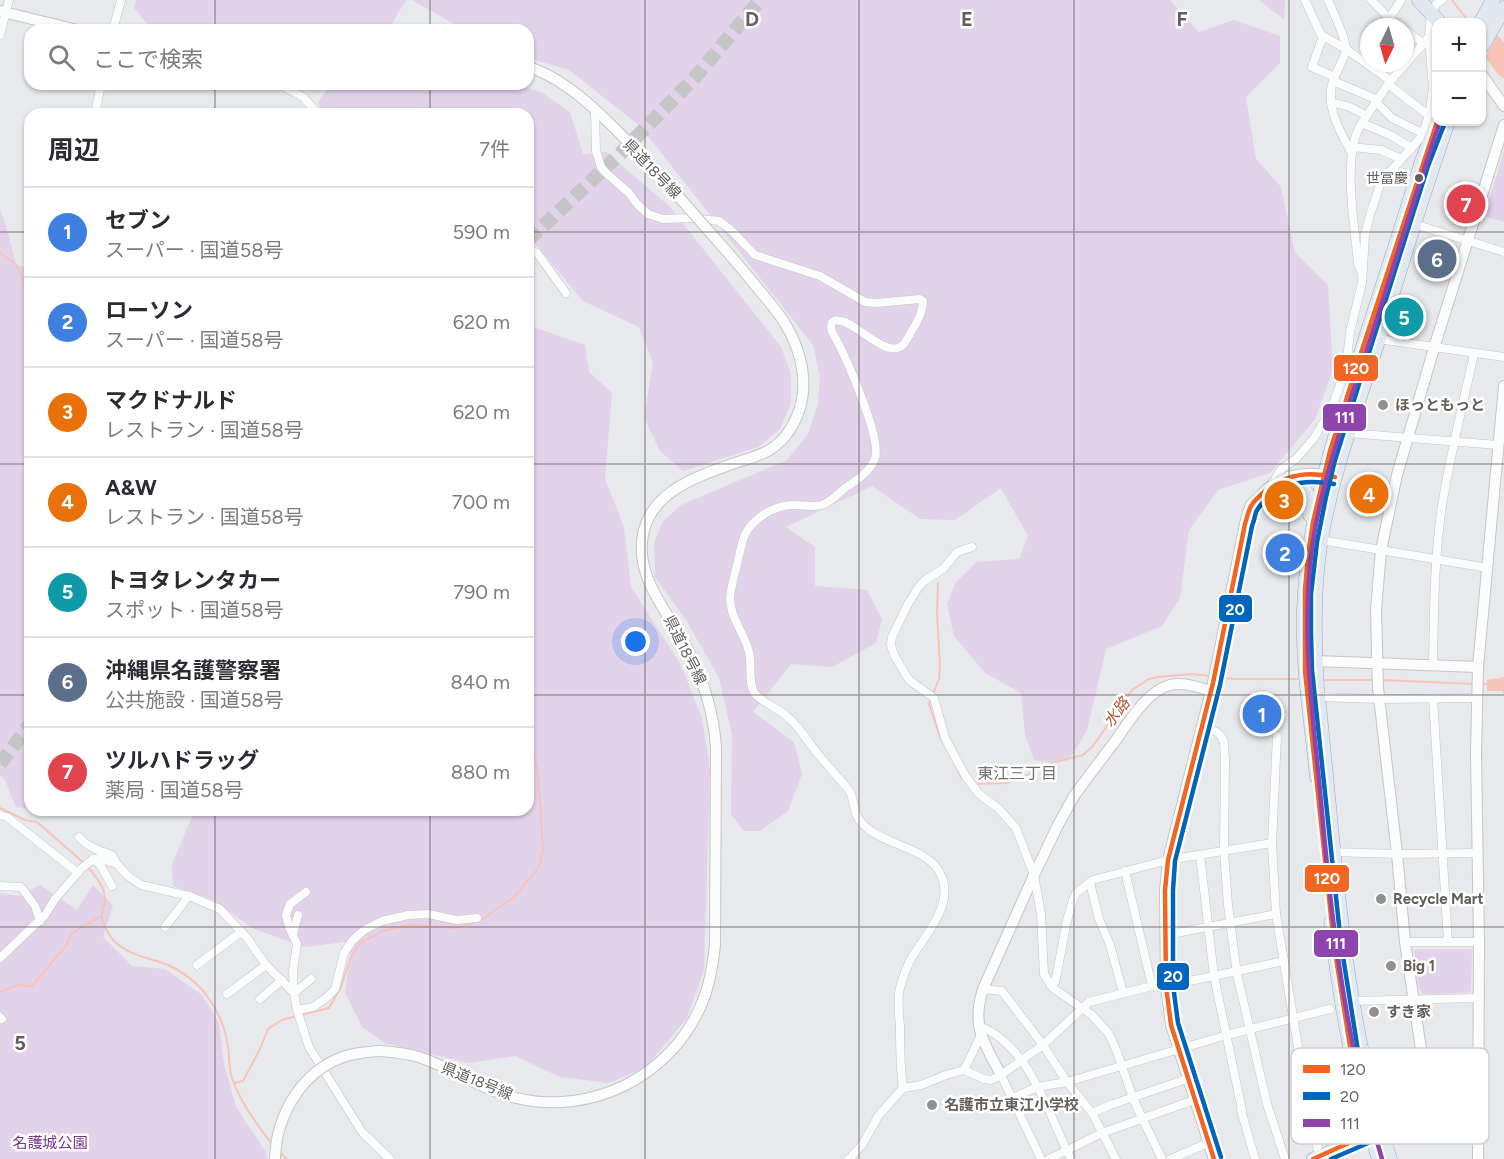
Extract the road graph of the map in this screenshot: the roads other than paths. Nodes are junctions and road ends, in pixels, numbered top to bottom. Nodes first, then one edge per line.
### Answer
1 (9, 0) edge
2 (121, 0) edge
3 (1305, 0) edge
4 (1328, 0) edge
5 (1371, 0) edge
6 (1401, 0) edge
7 (1419, 0) edge
8 (1493, 0) edge
9 (1437, 8) edge
10 (1504, 8) edge
11 (3, 12) edge
12 (1389, 18) joint
13 (1486, 21) edge
14 (1486, 23) edge
15 (52, 24) edge
16 (115, 24) edge
17 (1414, 34) edge
18 (0, 35) edge
19 (1323, 36) junction
20 (1342, 38) junction
21 (1427, 40) junction
22 (1334, 42) junction
23 (1346, 49) junction
24 (1360, 59) edge
25 (534, 70) edge
26 (1376, 72) edge
27 (1334, 79) junction
28 (1432, 81) edge
29 (1486, 81) edge
30 (1389, 83) junction
31 (99, 90) edge
32 (290, 90) edge
33 (1432, 96) edge
34 (1377, 101) junction
35 (1331, 102) junction
36 (1504, 106) edge
37 (96, 108) edge
38 (313, 108) edge
39 (595, 111) junction
40 (1432, 118) edge
41 (1364, 119) junction
42 (1504, 125) edge
43 (1447, 126) edge
44 (1422, 133) junction
45 (1412, 148) junction
46 (1352, 150) junction
47 (1401, 159) junction
48 (1354, 220) junction
49 (1369, 220) junction
50 (1414, 224) junction
51 (1468, 241) junction
52 (534, 252) edge
53 (1504, 252) edge
54 (1363, 274) junction
55 (566, 293) dead end
56 (1378, 339) junction
57 (1434, 348) junction
58 (1474, 354) junction
59 (1504, 357) edge
60 (1504, 386) edge
61 (1348, 433) junction
62 (1407, 438) junction
63 (1454, 441) junction
64 (1498, 445) junction
65 (1330, 476) junction
66 (1277, 482) junction
67 (1315, 540) junction
68 (972, 547) dead end
69 (1381, 550) junction
70 (1437, 560) junction
71 (1488, 568) junction
72 (1433, 666) junction
73 (1312, 668) junction
74 (1377, 668) junction
75 (1478, 683) junction
76 (1212, 687) junction
77 (1314, 691) junction
78 (1378, 694) junction
79 (1433, 698) junction
80 (1201, 727) junction
81 (1277, 736) dead end
82 (0, 815) edge
83 (79, 837) dead end
84 (1272, 843) junction
85 (1224, 851) junction
86 (1333, 852) junction
87 (1443, 853) junction
88 (1477, 853) junction
89 (1397, 854) junction
90 (1200, 855) junction
91 (92, 860) junction
92 (1168, 860) junction
93 (117, 864) junction
94 (79, 871) junction
95 (1125, 871) junction
96 (1034, 875) junction
97 (1090, 883) junction
98 (0, 886) edge
99 (112, 886) dead end
100 (306, 892) dead end
101 (189, 896) junction
102 (1276, 914) junction
103 (298, 915) dead end
104 (477, 918) dead end
105 (40, 921) junction
106 (1230, 922) junction
107 (1208, 926) junction
108 (165, 927) dead end
109 (241, 932) junction
110 (292, 934) junction
111 (1166, 934) junction
112 (1405, 942) junction
113 (1448, 942) junction
114 (1479, 942) junction
115 (0, 958) edge
116 (1284, 961) junction
117 (266, 965) junction
118 (197, 966) dead end
119 (1236, 971) junction
120 (1214, 976) junction
121 (310, 979) dead end
122 (282, 980) junction
123 (1051, 986) junction
124 (1152, 986) junction
125 (1166, 986) junction
126 (983, 989) junction
127 (1123, 992) junction
128 (294, 993) junction
129 (227, 994) dead end
130 (1478, 998) junction
131 (260, 999) dead end
132 (1414, 999) junction
133 (1351, 1000) junction
134 (1081, 1008) junction
135 (1330, 1009) dead end
136 (297, 1011) junction
137 (1294, 1017) junction
138 (1250, 1029) junction
139 (980, 1030) junction
140 (1227, 1035) junction
141 (1043, 1045) junction
142 (1299, 1048) edge
143 (1350, 1048) edge
144 (1360, 1048) edge
145 (1421, 1048) edge
146 (1478, 1048) edge
147 (1178, 1050) junction
148 (1022, 1060) junction
149 (1122, 1066) junction
150 (964, 1070) junction
151 (1001, 1075) junction
152 (1187, 1079) junction
153 (1067, 1082) junction
154 (1037, 1087) junction
155 (903, 1088) junction
156 (1013, 1098) junction
157 (1133, 1098) junction
158 (1194, 1100) junction
159 (1092, 1113) junction
160 (1142, 1118) junction
161 (1102, 1133) junction
162 (1208, 1143) junction
163 (1349, 1144) edge
164 (1377, 1144) edge
165 (1382, 1144) edge
166 (1066, 1150) junction
167 (1318, 1158) edge
168 (275, 1159) edge
169 (390, 1159) edge
170 (849, 1159) edge
171 (1041, 1159) edge
172 (1050, 1159) edge
173 (1071, 1159) edge
174 (1116, 1159) edge
175 (1162, 1159) edge
176 (1171, 1159) edge
177 (1214, 1159) edge
178 (1255, 1159) edge
179 (1285, 1159) edge
180 (1379, 1159) edge
181 (1390, 1159) edge

1 - 11 street
2 - 16 street
3 - 19 street
4 - 20 street
5 - 12 street
6 - 12 street
7 - 9 highway
8 - 13 highway
9 - 21 street
10 - 14 highway
11 - 15 street
11 - 18 street
17 - 21 street
19 - 22 street
19 - 27 street
20 - 22 street
20 - 23 street
21 - 28 street
21 - 30 street
22 - 23 street
23 - 24 street
23 - 27 street
25 - 39 street, 県道18号線
26 - 30 street
27 - 34 street
27 - 35 street
29 - 36 street
30 - 34 street
30 - 40 street
31 - 37 street
32 - 38 street
33 - 40 street
34 - 41 street
34 - 44 street
35 - 41 street
35 - 46 street
39 - 155 street
39 - 168 street, 県道18号線, bridge
40 - 44 street
40 - 65 highway
41 - 45 street
41 - 46 street
42 - 51 street
43 - 50 highway
44 - 45 street
45 - 47 street
46 - 47 street
46 - 48 street
47 - 49 street
48 - 49 street
48 - 54 street
49 - 54 street
50 - 51 street
50 - 56 highway
51 - 53 street
51 - 57 street
52 - 55 street
54 - 66 street
56 - 57 street
56 - 61 highway
57 - 58 street
57 - 62 street
58 - 59 street
58 - 63 street
60 - 64 street
61 - 62 street
61 - 65 highway
62 - 63 street
62 - 69 street
63 - 64 street
63 - 70 street
64 - 71 street
65 - 66 street
65 - 67 highway
66 - 67 highway
66 - 76 street
67 - 69 street
67 - 73 highway
68 - 96 street
69 - 70 street
69 - 74 street
70 - 71 street
70 - 72 street
71 - 75 street
72 - 74 street
72 - 75 street
73 - 74 street
73 - 77 highway
74 - 78 street
75 - 79 street
75 - 88 street
76 - 80 street
76 - 96 street
77 - 78 street
77 - 86 highway
77 - 143 highway
78 - 79 street
78 - 89 street
79 - 87 street
80 - 85 street
80 - 92 street
81 - 84 street
82 - 94 street
83 - 93 street
84 - 85 street
84 - 102 street
85 - 90 street
85 - 106 street
86 - 89 street
86 - 133 highway
87 - 88 street
87 - 89 street
87 - 113 street
88 - 114 street
89 - 112 street
90 - 92 street
90 - 107 street
91 - 93 street
91 - 94 street
91 - 99 street
92 - 95 street
92 - 111 street
93 - 101 street
94 - 105 street
95 - 97 street
95 - 124 street
96 - 123 street
96 - 126 street
97 - 123 street
97 - 127 street
98 - 105 street
100 - 110 street
101 - 108 street
101 - 109 street
102 - 106 street
102 - 116 street
103 - 110 street
104 - 136 street
105 - 115 street
106 - 107 street
106 - 119 street
107 - 111 street
107 - 120 street
109 - 117 street
109 - 118 street
110 - 128 street
111 - 125 street
112 - 113 street
112 - 132 street
113 - 114 street
114 - 130 street
116 - 119 street
116 - 137 street
117 - 122 street
117 - 129 street
119 - 120 street
119 - 138 street
120 - 125 street
120 - 140 street
121 - 128 street
122 - 128 street
122 - 131 street
123 - 134 street
124 - 125 street
124 - 127 street
125 - 147 street
126 - 139 street
126 - 141 street
127 - 134 street
128 - 136 street
130 - 132 street
130 - 146 street
132 - 133 street
132 - 145 street
133 - 144 highway
134 - 141 street
134 - 149 street
135 - 137 street
136 - 169 street
137 - 138 street
137 - 142 street
138 - 140 street
138 - 179 street
139 - 148 street
139 - 150 street
139 - 151 street
140 - 147 street
140 - 178 street
141 - 148 street
141 - 153 street
147 - 149 street
147 - 152 street
148 - 151 street
148 - 154 street
149 - 153 street
149 - 157 street
150 - 151 street
150 - 155 street
151 - 156 street
152 - 157 street
152 - 158 street
153 - 154 street
153 - 159 street
154 - 156 street
154 - 166 street
155 - 170 street
156 - 171 street
157 - 159 street
157 - 160 street
158 - 160 street
158 - 162 street
159 - 161 street
160 - 161 street
160 - 175 street
161 - 166 street
161 - 174 street
162 - 176 street
162 - 177 street
163 - 167 main road
164 - 180 highway
165 - 181 highway
166 - 172 street
166 - 173 street

